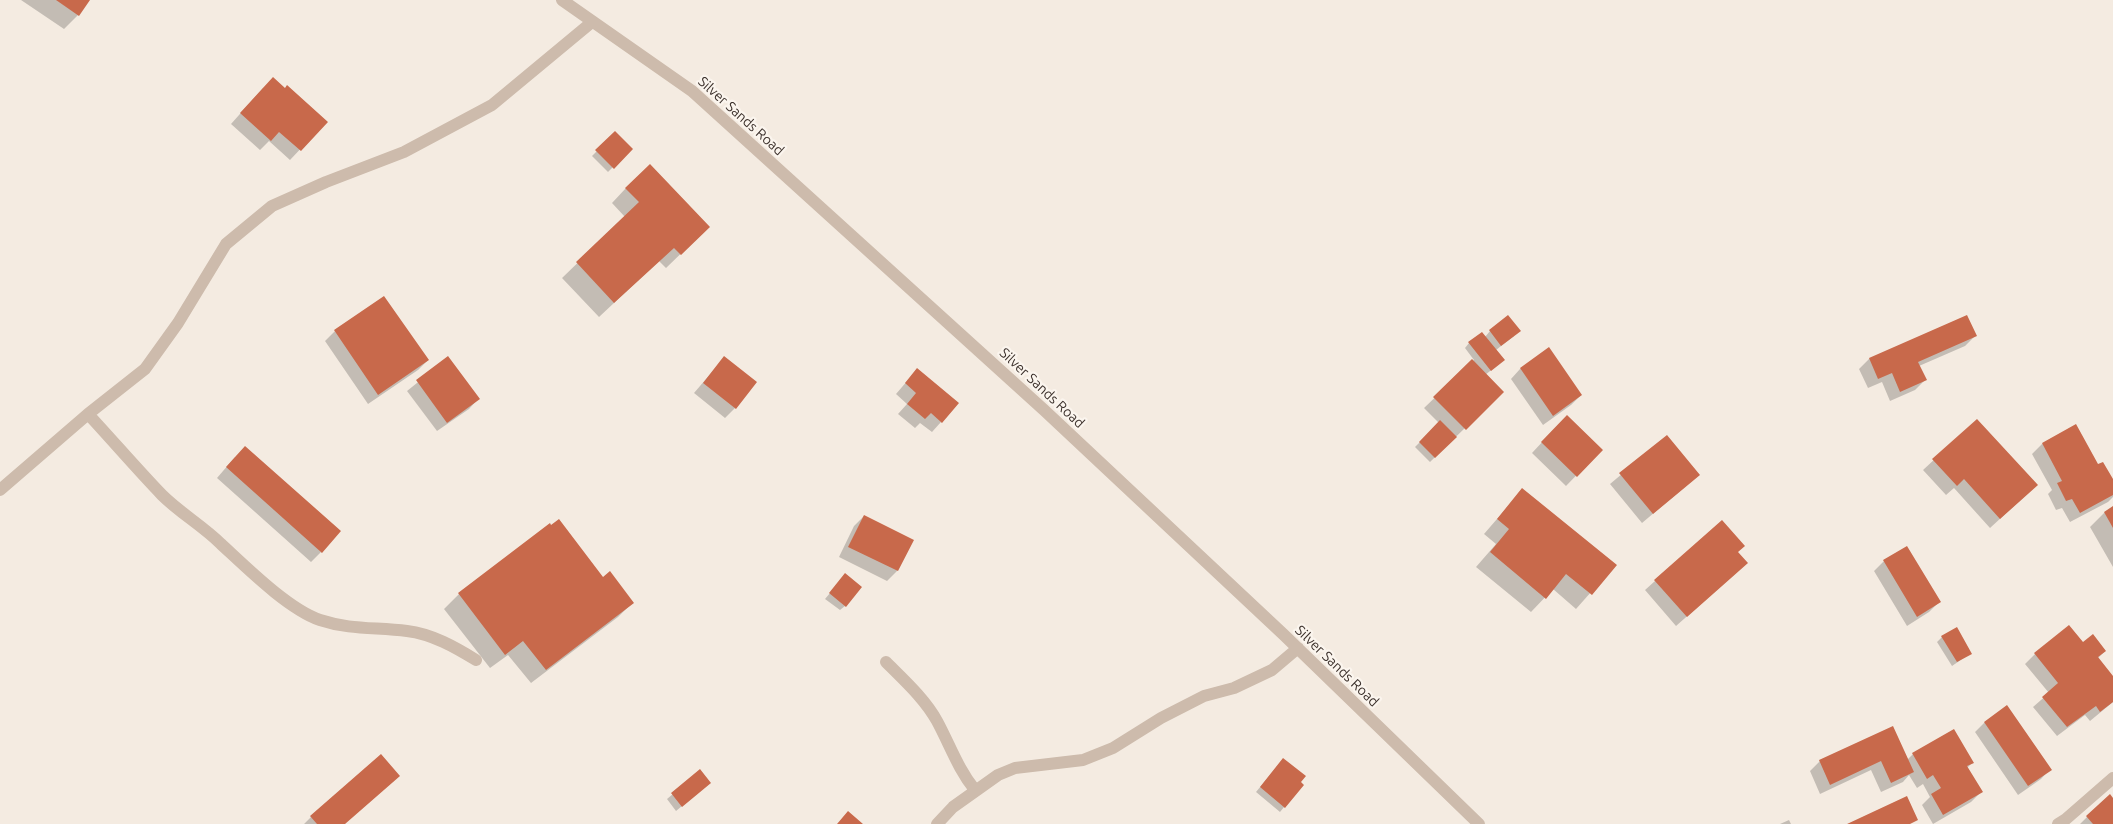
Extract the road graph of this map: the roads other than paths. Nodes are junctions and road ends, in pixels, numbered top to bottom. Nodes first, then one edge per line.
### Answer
1 (562, 0) edge
2 (592, 22) junction
3 (88, 414) junction
4 (0, 490) edge
5 (1298, 648) junction
6 (476, 660) dead end
7 (886, 662) dead end
8 (2113, 778) edge
9 (975, 790) junction
10 (937, 824) edge
11 (1479, 824) edge
12 (2058, 824) edge

1 - 2 street, Silver Sands Road
2 - 3 street
2 - 5 street, Silver Sands Road
3 - 4 street
3 - 6 street
5 - 9 street
5 - 11 street, Silver Sands Road
7 - 9 street
8 - 12 street
9 - 10 street

